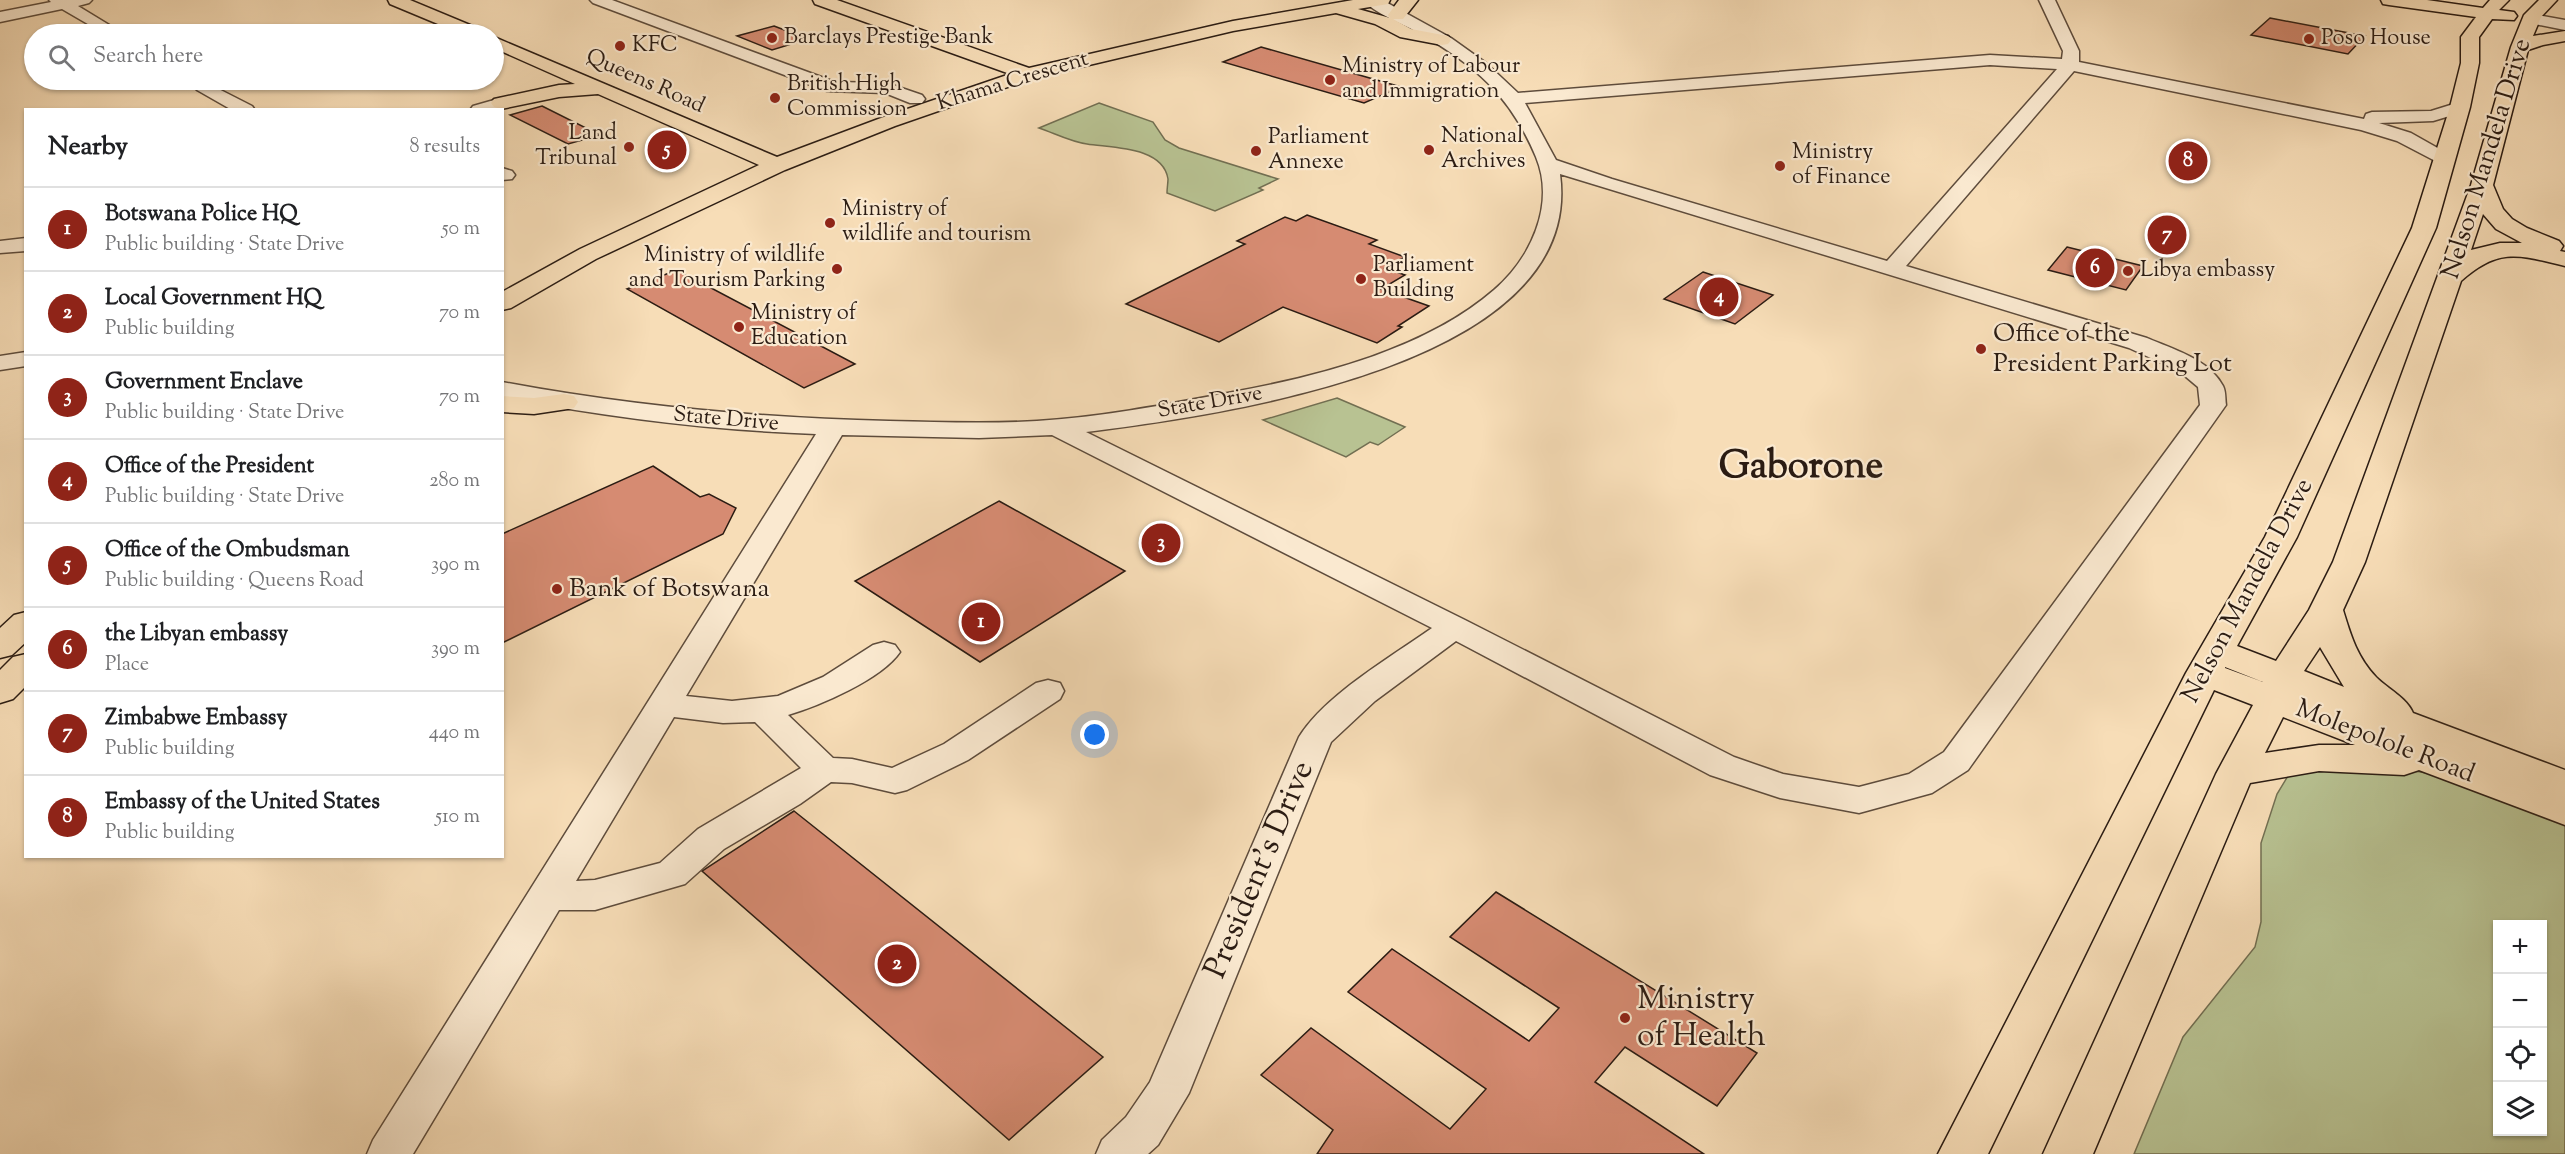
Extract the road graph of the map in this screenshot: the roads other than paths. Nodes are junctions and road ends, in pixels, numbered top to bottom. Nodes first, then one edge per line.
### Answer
1 (84, 0) edge
2 (396, 0) edge
3 (598, 0) edge
4 (820, 0) edge
5 (2048, 0) edge
6 (2381, 0) edge
7 (2389, 0) edge
8 (2420, 0) edge
9 (2454, 0) edge
10 (60, 2) edge
11 (1386, 3) edge
12 (1326, 5) edge
13 (2565, 15) edge
14 (0, 17) edge
15 (2508, 19) edge
16 (2565, 23) edge
17 (98, 24) edge
18 (452, 24) edge
19 (2565, 36) edge
20 (1442, 40) junction
21 (504, 46) edge
22 (1084, 49) junction
23 (1026, 62) junction
24 (2070, 65) junction
25 (559, 70) junction
26 (209, 90) edge
27 (604, 90) junction
28 (916, 99) junction
29 (1513, 99) junction
30 (501, 103) junction
31 (2460, 107) junction
32 (242, 108) edge
33 (485, 108) edge
34 (2316, 113) junction
35 (757, 157) junction
36 (2443, 159) junction
37 (1550, 164) junction
38 (777, 165) junction
39 (2482, 185) junction
40 (24, 244) edge
41 (0, 247) edge
42 (2560, 253) edge
43 (1892, 267) junction
44 (2450, 279) junction
45 (504, 284) edge
46 (504, 302) edge
47 (24, 359) edge
48 (0, 363) edge
49 (504, 389) edge
50 (564, 402) junction
51 (504, 404) edge
52 (1056, 427) junction
53 (833, 428) junction
54 (2326, 609) junction
55 (24, 625) edge
56 (1454, 627) junction
57 (0, 647) edge
58 (884, 652) dead end
59 (2210, 662) junction
60 (24, 667) edge
61 (2278, 689) junction
62 (0, 691) edge
63 (1048, 691) dead end
64 (664, 704) junction
65 (762, 709) junction
66 (2445, 753) junction
67 (824, 770) junction
68 (2235, 774) junction
69 (2565, 785) edge
70 (2565, 812) edge
71 (547, 896) junction
72 (390, 1154) edge
73 (1118, 1154) edge
74 (1963, 1154) edge
75 (2068, 1154) edge

1 - 10 street
2 - 18 main road
3 - 28 street
4 - 23 main road
5 - 24 street
6 - 15 main road
7 - 15 main road
8 - 15 main road
9 - 15 main road
10 - 14 street
10 - 17 street
11 - 12 main road, Khama Crescent
11 - 20 street, State Drive
12 - 20 main road
12 - 22 main road, Khama Crescent
12 - 23 main road, Khama Crescent
13 - 15 street
15 - 16 main road
15 - 19 main road
15 - 31 main road, Nelson Mandela Drive
15 - 39 main road, Nelson Mandela Drive
20 - 29 street, State Drive
21 - 25 main road, Queens Road
22 - 23 main road, Khama Crescent
22 - 23 main road
23 - 28 main road, Khama Crescent
23 - 38 main road, Khama Crescent
24 - 29 street
24 - 34 street
24 - 43 street
25 - 27 main road, Queens Road
25 - 30 main road
26 - 32 street
27 - 30 main road
27 - 35 main road, Queens Road
28 - 35 main road, Khama Crescent
29 - 37 street, State Drive
30 - 33 street
31 - 34 street
31 - 36 main road, Nelson Mandela Drive
34 - 36 street
35 - 38 main road, Queens Road
35 - 45 main road, Khama Crescent
36 - 59 main road, Nelson Mandela Drive
37 - 43 street
37 - 52 street, State Drive
38 - 46 main road, Khama Crescent
39 - 42 main road
39 - 44 main road, Nelson Mandela Drive
40 - 41 street
42 - 44 main road
43 - 56 street
44 - 54 main road, Nelson Mandela Drive
47 - 48 street
49 - 50 street, State Drive
50 - 51 main road
50 - 53 street, State Drive
52 - 53 street, State Drive
52 - 56 street
53 - 64 street
54 - 61 main road, Nelson Mandela Drive
54 - 66 main road
55 - 57 main road
56 - 73 street, President's Drive
58 - 65 street
59 - 61 main road, Molepolole Road
59 - 74 main road, Nelson Mandela Drive
60 - 62 main road
61 - 66 main road, Molepolole Road
61 - 68 main road, Nelson Mandela Drive
63 - 67 street
64 - 65 street
64 - 71 street
65 - 67 street
66 - 68 main road
66 - 69 main road, Molepolole Road
66 - 70 main road, Molepolole Road
67 - 71 street
68 - 75 main road, Nelson Mandela Drive
71 - 72 street

